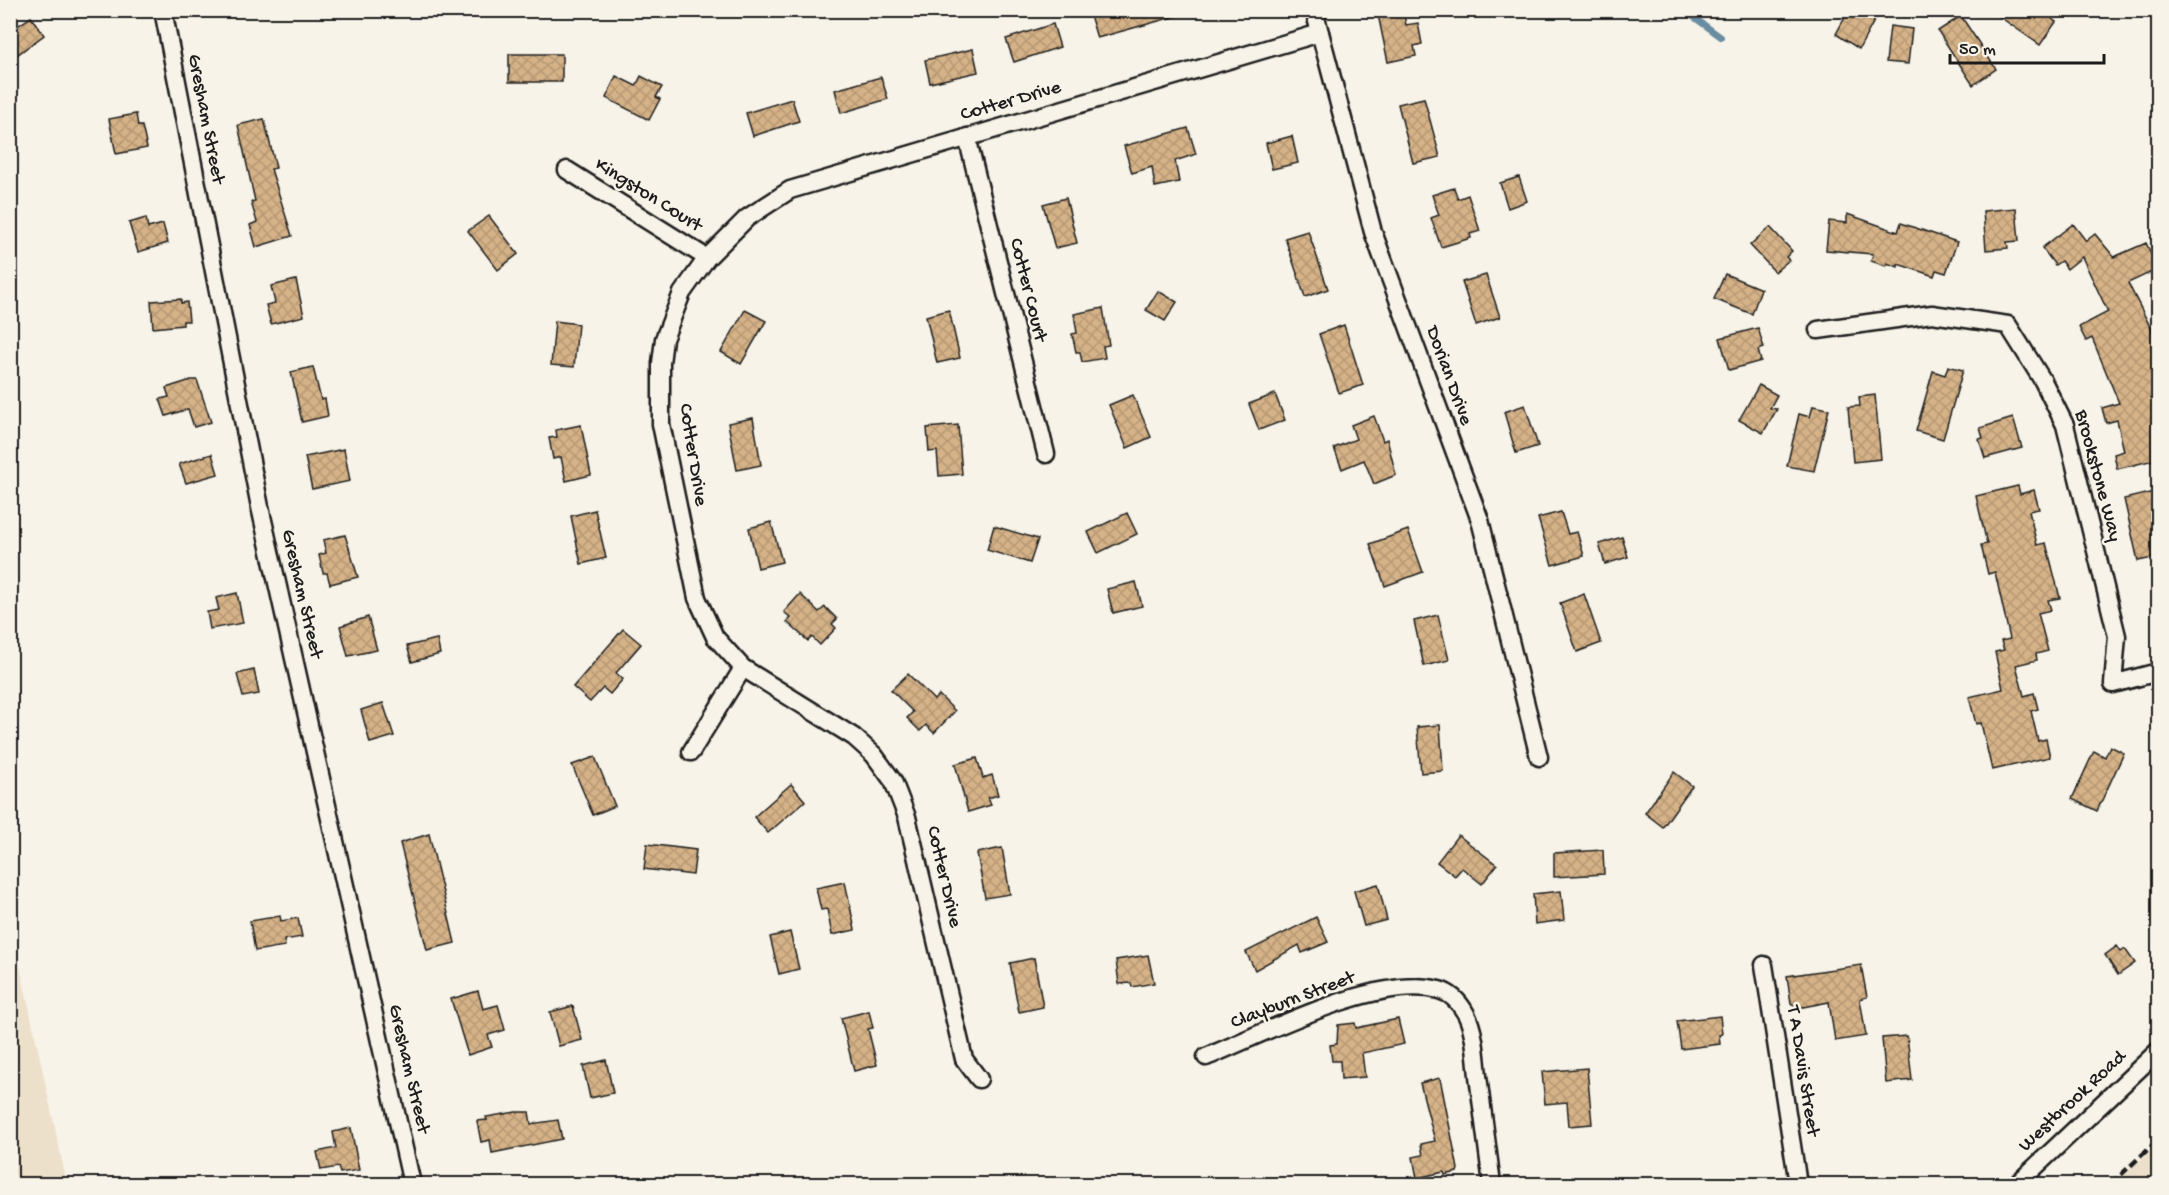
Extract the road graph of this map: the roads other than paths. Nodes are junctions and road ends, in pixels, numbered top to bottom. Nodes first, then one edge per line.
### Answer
1 (163, 10) edge
2 (1314, 10) edge
3 (1320, 33) junction
4 (967, 137) junction
5 (567, 170) dead end
6 (707, 258) junction
7 (1818, 330) dead end
8 (1046, 454) dead end
9 (743, 668) junction
10 (2158, 672) edge
11 (691, 752) dead end
12 (1539, 757) dead end
13 (1764, 965) dead end
14 (2158, 1051) edge
15 (1206, 1058) dead end
16 (979, 1079) dead end
17 (412, 1185) edge
18 (1492, 1185) edge
19 (1798, 1185) edge
20 (2017, 1185) edge

1 - 17 street, Gresham Street
2 - 3 street, Dorian Drive
3 - 4 street, Cotter Drive
3 - 12 street, Dorian Drive
4 - 6 street, Cotter Drive
4 - 8 street, Cotter Court
5 - 6 street, Kingston Court
6 - 9 street, Cotter Drive
7 - 10 street, Brookstone Way
9 - 11 street
9 - 16 street, Cotter Drive
13 - 19 street, T A Davis Street
14 - 20 street, Westbrook Road
15 - 18 street, Clayburn Street

